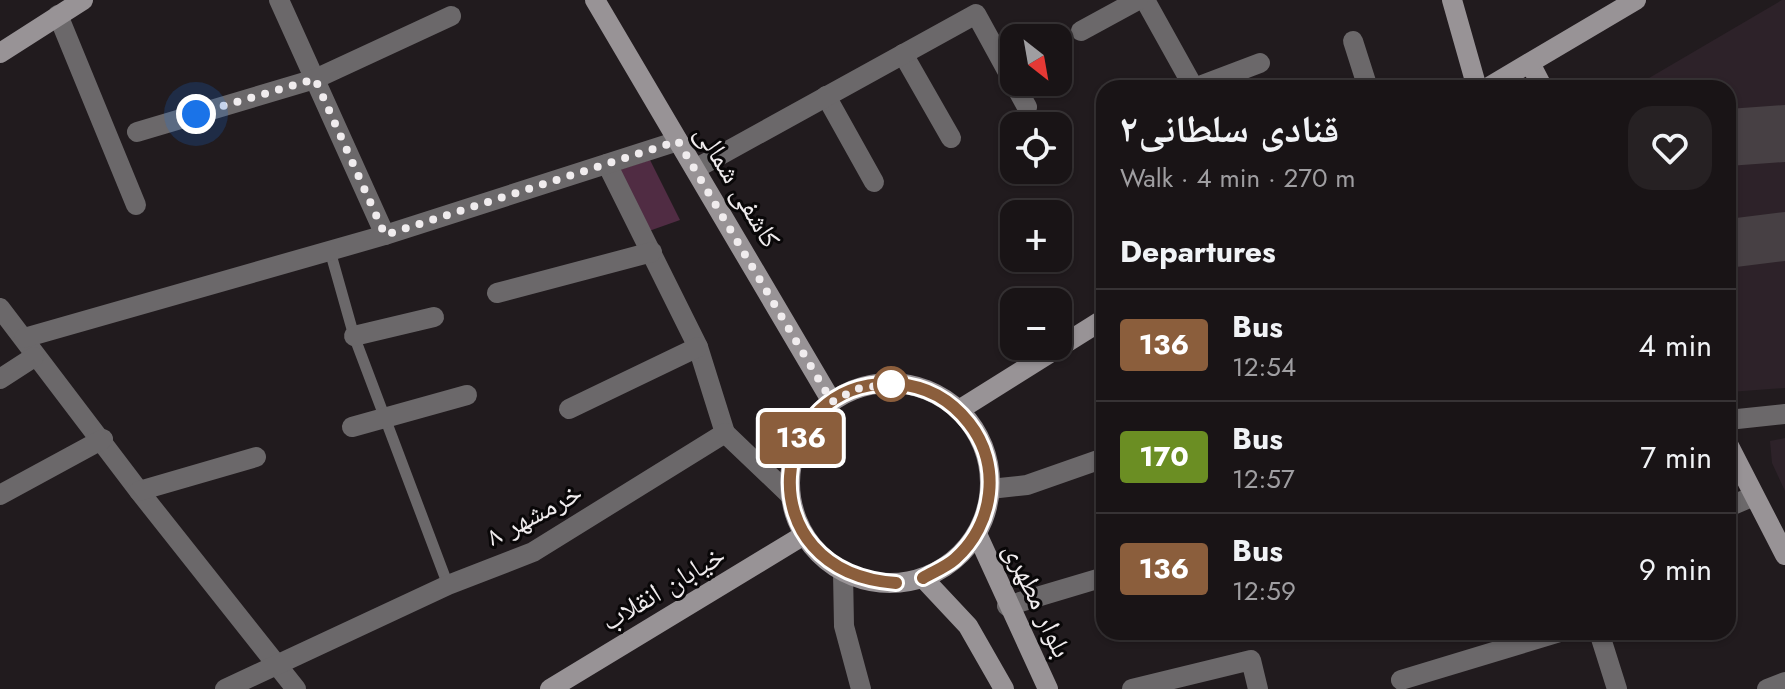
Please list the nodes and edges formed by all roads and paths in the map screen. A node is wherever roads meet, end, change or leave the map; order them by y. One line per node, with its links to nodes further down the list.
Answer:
1 (83, 0): 8 (main road)
2 (279, 0): 16 (street)
3 (595, 0): 27 (main road, کاشفی شمالی)
4 (1138, 0): 10 (street)
5 (1145, 0): 17 (street)
6 (1452, 0): 20 (main road)
7 (1636, 0): 15 (main road)
8 (58, 15): 12 (main road); 31 (street)
9 (451, 16): 16 (street)
10 (1081, 31)
11 (1353, 41): 19 (street)
12 (0, 53)
13 (903, 54): 23 (street); 24 (street); 26 (street)
14 (1260, 63): 18 (street)
15 (1530, 63): 21 (main road); 22 (main road)
16 (315, 79): 25 (street); 32 (street)
17 (1190, 80)
18 (1215, 80)
19 (1365, 80)
20 (1475, 80)
21 (1501, 80)
22 (1539, 80)
23 (826, 96): 29 (street); 30 (street)
24 (1027, 107)
25 (137, 132)
26 (951, 138)
27 (678, 141): 28 (street); 29 (main road, کاشفی شمالی)
28 (607, 164): 32 (street); 34 (street)
29 (695, 169): 45 (main road, کاشفی شمالی)
30 (874, 182)
31 (136, 205)
32 (385, 235): 33 (street)
33 (330, 251): 39 (lane); 40 (street)
34 (652, 252): 35 (street); 41 (street)
35 (497, 293)
36 (0, 308): 40 (street)
37 (434, 317): 39 (street)
38 (1096, 324): 47 (main road)
39 (354, 336): 49 (lane)
40 (24, 338): 42 (street)
41 (698, 347): 46 (street); 52 (street)
42 (34, 357): 43 (street); 53 (street)
43 (0, 379)
44 (467, 395): 49 (street)
45 (832, 402): 47 (main road); 60 (main road)
46 (569, 409)
47 (959, 410): 57 (main road)
48 (1785, 414): 50 (street)
49 (385, 419): 51 (street); 69 (lane)
50 (1736, 419)
51 (352, 427)
52 (725, 433): 60 (street); 69 (street, خرمشهر ۸)
53 (103, 439): 58 (street); 59 (street)
54 (256, 457): 58 (street)
55 (1736, 460): 61 (main road)
56 (1096, 461): 57 (street)
57 (990, 489): 63 (main road)
58 (139, 491): 73 (street)
59 (0, 495)
60 (790, 495): 64 (main road)
61 (1754, 496): 62 (street); 65 (main road)
62 (1736, 504)
63 (977, 534): 67 (main road); 70 (main road, بلوار مطهری)
64 (804, 535): 66 (main road); 78 (main road, خیابان انقلاب)
65 (1785, 555)
66 (843, 572): 67 (main road); 79 (street)
67 (923, 578): 80 (main road)
68 (1096, 579): 70 (street)
69 (448, 585): 73 (street, خرمشهر ۸)
70 (1007, 606): 81 (main road, بلوار مطهری)
71 (1534, 640): 74 (street)
72 (1602, 640): 84 (street)
73 (279, 666): 76 (street, خرمشهر ۸); 77 (street)
74 (1401, 680)
75 (1785, 682): 85 (street)
76 (225, 689)
77 (296, 689)
78 (550, 689)
79 (861, 689)
80 (1004, 689)
81 (1048, 689)
82 (1132, 689): 83 (street)
83 (1258, 689)
84 (1617, 689)
85 (1767, 689)

